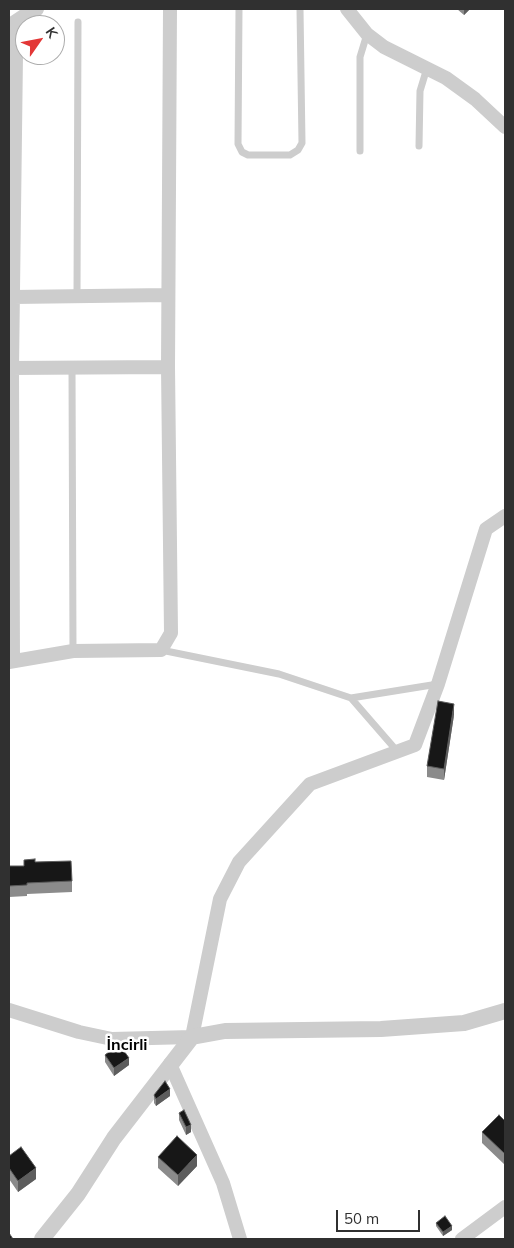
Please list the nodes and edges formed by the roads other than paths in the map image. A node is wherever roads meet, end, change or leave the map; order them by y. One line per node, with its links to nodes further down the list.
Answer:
1 (36, 9): 7 (street)
2 (170, 9): 13 (street)
3 (239, 9): 4 (lane)
4 (300, 9)
5 (347, 9): 8 (street)
6 (78, 22): 14 (lane)
7 (9, 28): 15 (street)
8 (367, 34): 9 (street); 12 (lane)
9 (427, 68): 10 (street); 11 (lane)
10 (505, 127)
11 (419, 146)
12 (360, 151)
13 (168, 295): 14 (street); 16 (street)
14 (77, 296): 15 (street)
15 (11, 297): 17 (street)
16 (168, 367): 18 (street); 20 (street)
17 (10, 368): 18 (street); 22 (street)
18 (72, 368): 21 (lane)
19 (505, 516): 23 (street)
20 (161, 650): 21 (street); 24 (lane)
21 (73, 651): 22 (street)
22 (11, 661)
23 (438, 684): 24 (lane); 25 (street)
24 (351, 698): 25 (lane)
25 (397, 751): 28 (street)
26 (9, 1010): 28 (street)
27 (505, 1011): 28 (street)
28 (192, 1037): 29 (street)
29 (170, 1064): 31 (street); 32 (street)
30 (505, 1206): 33 (street)
31 (42, 1239)
32 (240, 1239)
33 (462, 1239)

